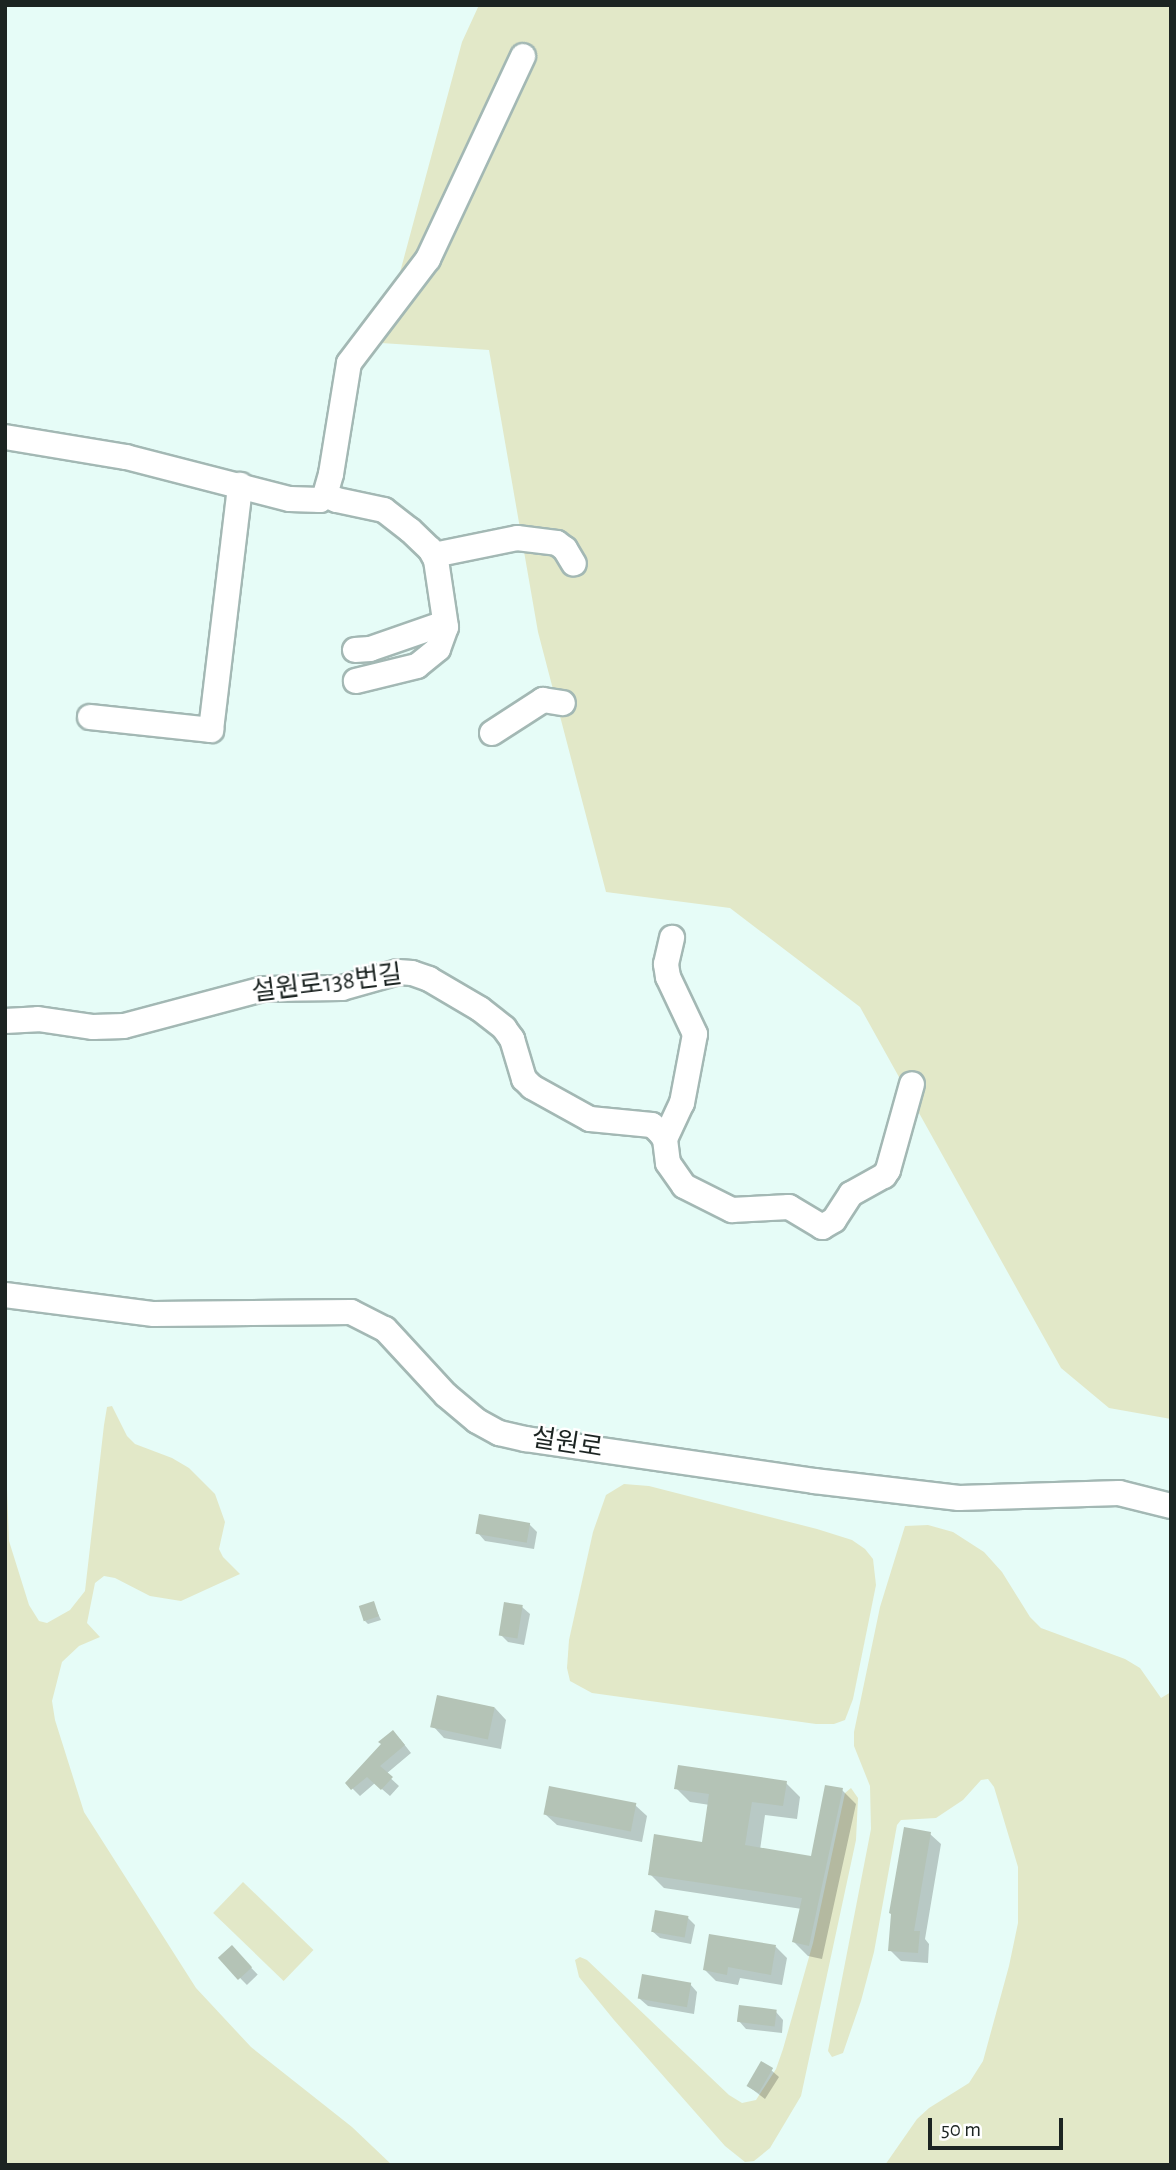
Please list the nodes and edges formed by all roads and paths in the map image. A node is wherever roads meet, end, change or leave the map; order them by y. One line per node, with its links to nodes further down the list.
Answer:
1 (523, 56): 4 (street)
2 (5, 437): 3 (street)
3 (240, 485): 4 (street); 11 (street)
4 (325, 495): 5 (street)
5 (434, 555): 6 (street); 7 (street)
6 (573, 564)
7 (445, 623): 8 (street); 9 (street)
8 (355, 650)
9 (356, 681)
10 (563, 703): 12 (street)
11 (90, 717)
12 (492, 733)
13 (672, 938): 16 (street)
14 (5, 1021): 16 (street, 설원로138번길)
15 (912, 1084): 16 (street)
16 (664, 1139)
17 (5, 1295): 18 (street, 설원로)
18 (1171, 1506)

